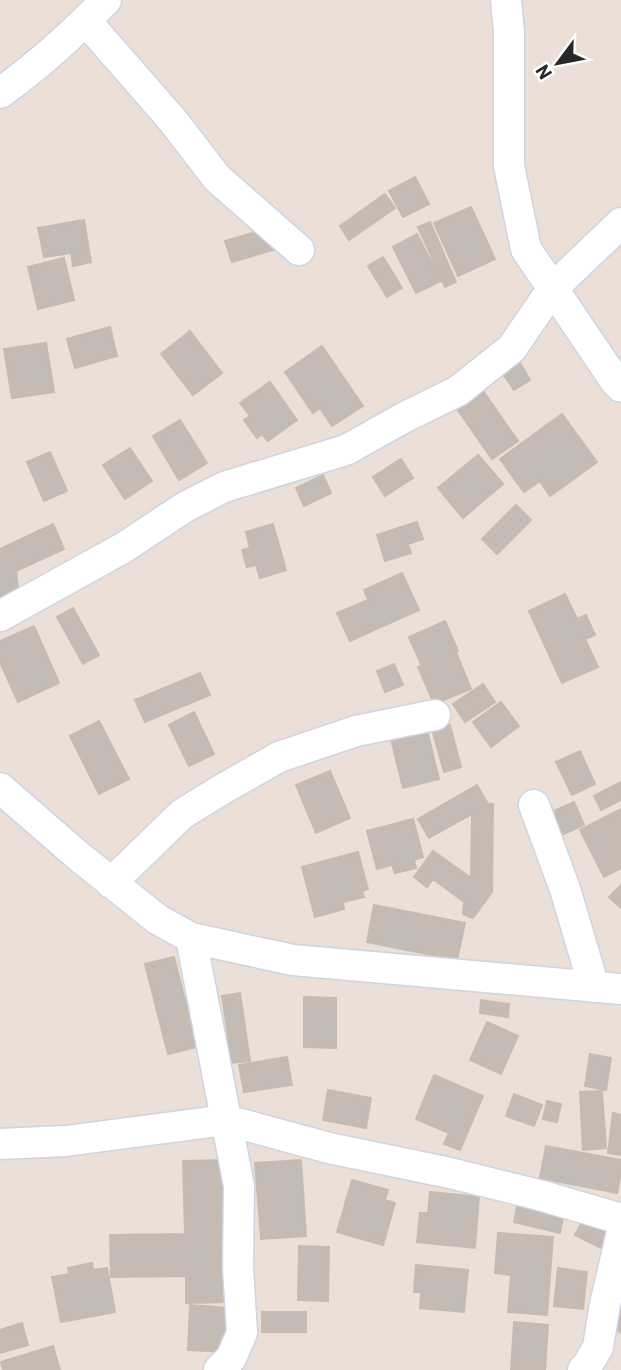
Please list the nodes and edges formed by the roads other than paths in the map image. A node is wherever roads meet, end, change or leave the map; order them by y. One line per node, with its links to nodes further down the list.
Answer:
1 (506, 0): 6 (street)
2 (96, 10): 3 (street); 5 (street)
3 (0, 93)
4 (621, 223): 6 (street)
5 (299, 250)
6 (553, 288): 7 (street); 8 (street)
7 (621, 387)
8 (0, 616)
9 (435, 715): 12 (street)
10 (0, 788): 12 (street)
11 (534, 805): 14 (street)
12 (111, 883): 13 (street)
13 (191, 938): 14 (street); 15 (street)
14 (607, 988)
15 (226, 1120): 16 (street); 17 (street); 19 (street)
16 (0, 1144)
17 (621, 1219)
18 (621, 1236): 20 (street)
19 (219, 1370)
20 (583, 1370)

